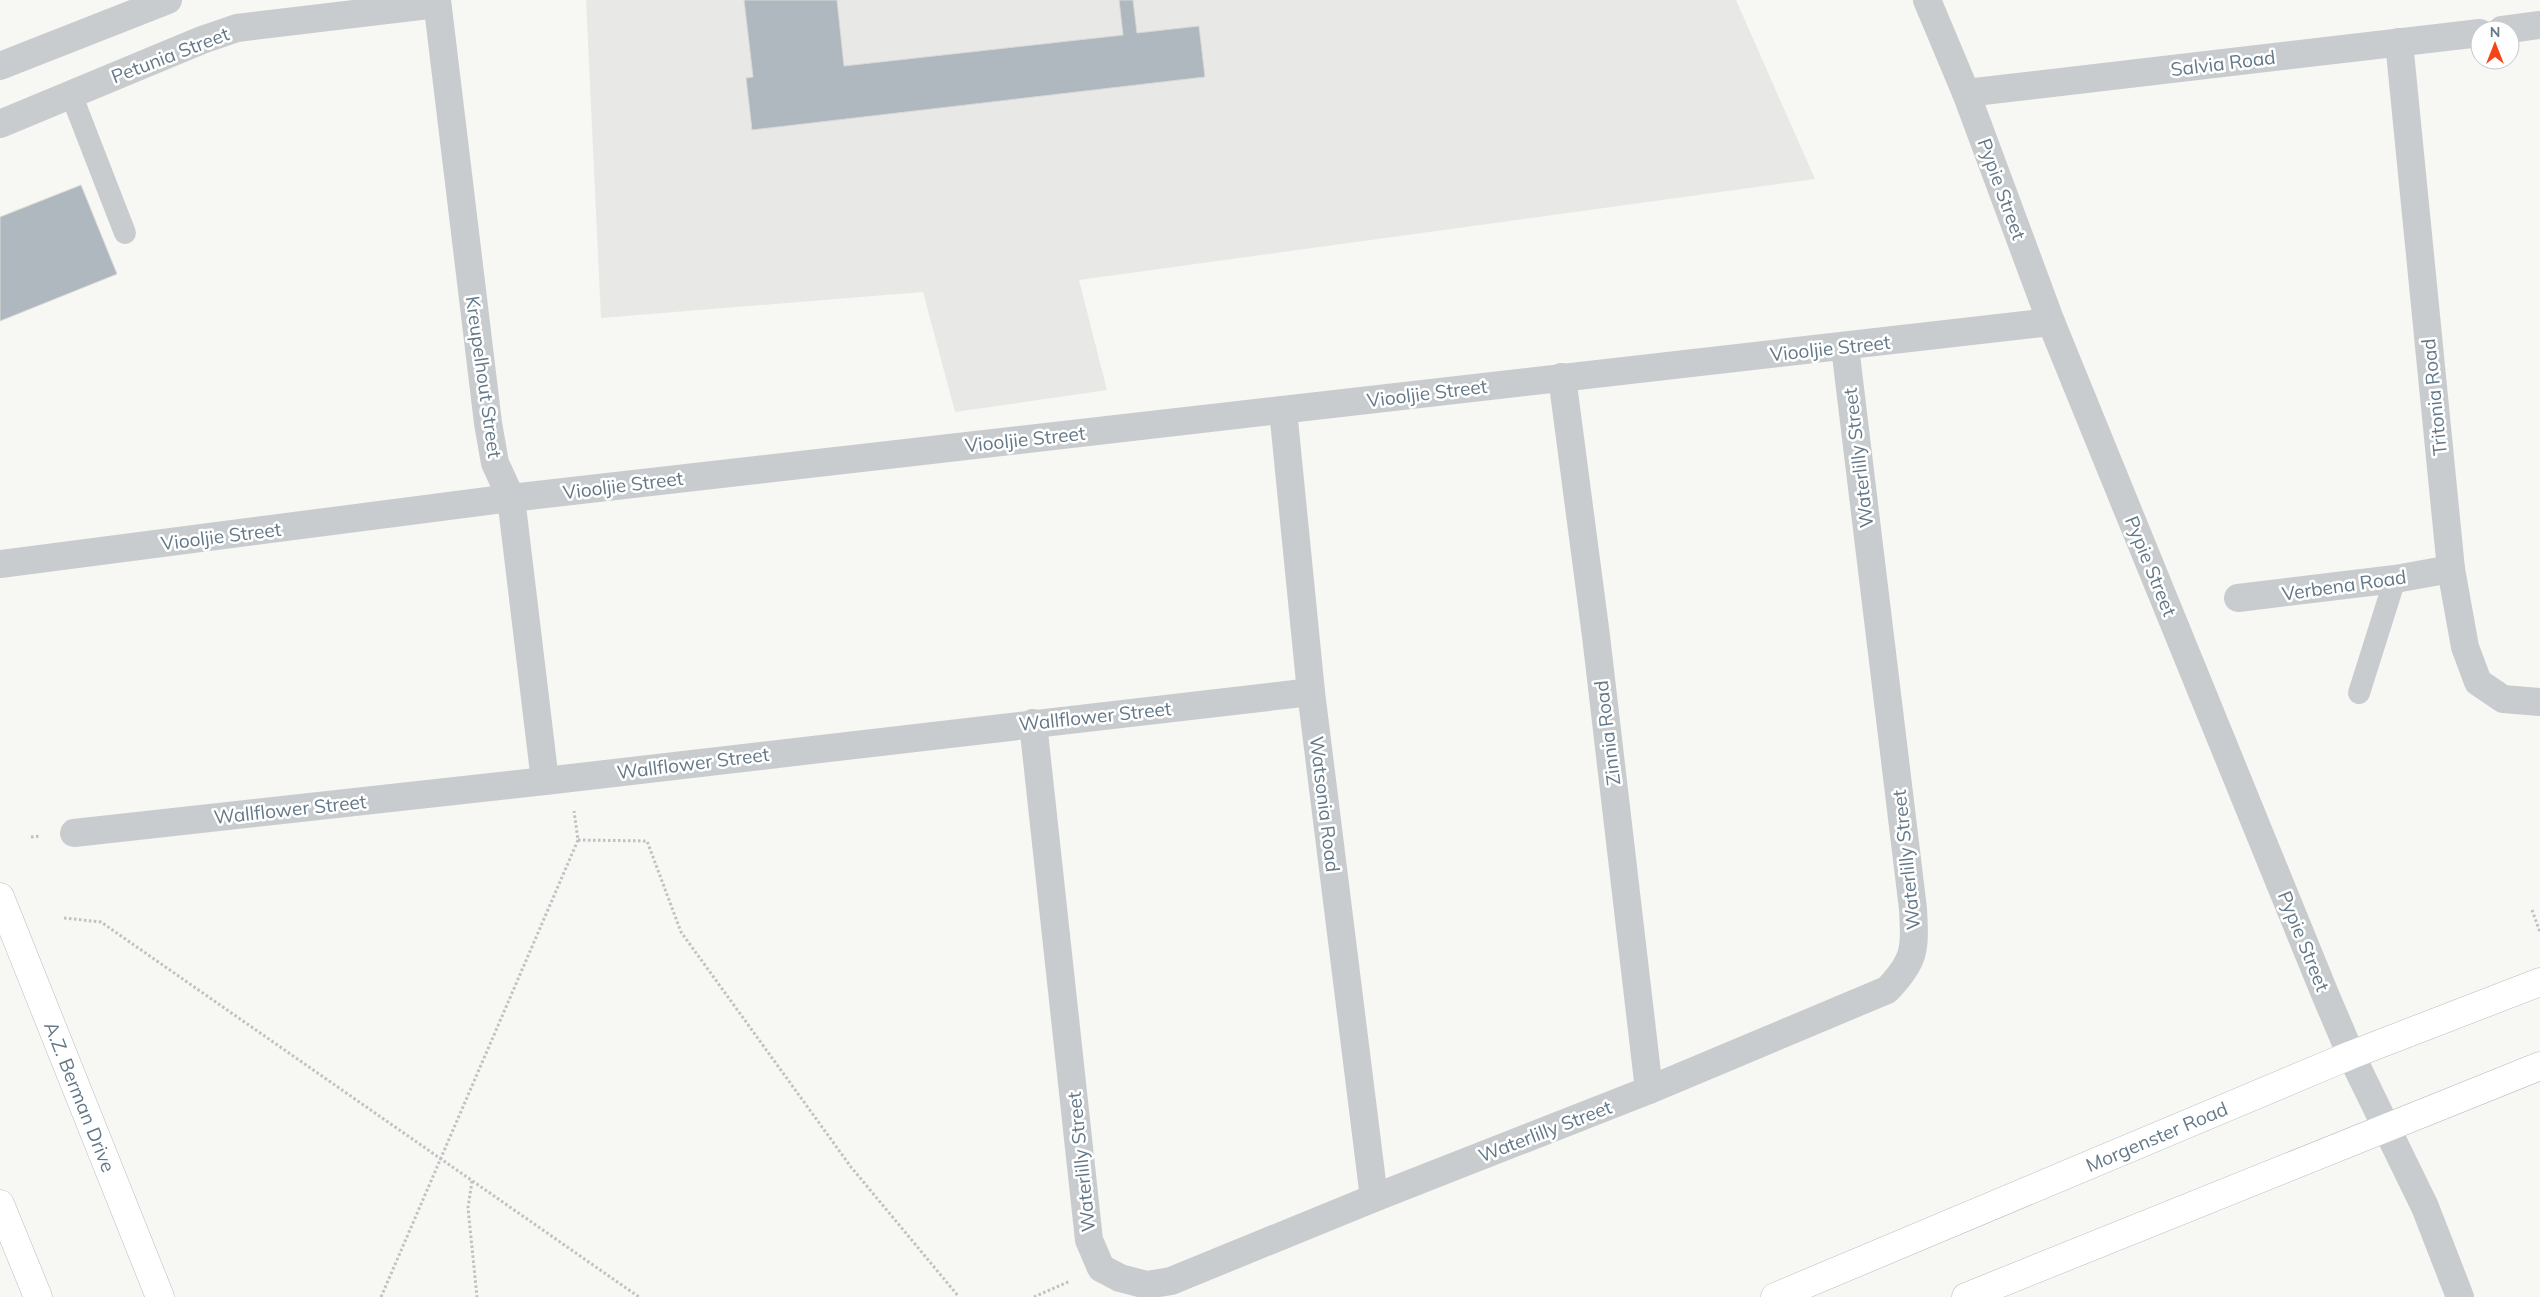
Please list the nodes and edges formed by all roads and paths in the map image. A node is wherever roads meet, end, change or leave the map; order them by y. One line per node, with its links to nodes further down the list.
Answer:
1 (168, 0): 8 (street)
2 (1927, 0): 9 (street, Pypie Street)
3 (437, 2): 10 (street, Petunia Street); 17 (street, Kreupelhout Street)
4 (2540, 25): 5 (street)
5 (2520, 28)
6 (2470, 34): 7 (street, Salvia Road)
7 (2399, 42): 9 (street, Salvia Road); 19 (street, Tritonia Road)
8 (0, 66)
9 (1966, 93): 13 (street, Pypie Street)
10 (71, 94): 11 (street, Petunia Street); 12 (lane)
11 (0, 124)
12 (125, 233)
13 (2051, 322): 14 (street, Viooljie Street); 33 (street, Pypie Street)
14 (1845, 347): 15 (street, Viooljie Street); 35 (street, Waterlilly Street)
15 (1562, 377): 16 (street, Viooljie Street); 35 (street, Zinnia Road)
16 (1283, 410): 17 (street, Viooljie Street); 22 (street, Watsonia Road)
17 (511, 498): 18 (street, Viooljie Street); 26 (street, Kreupelhout Street)
18 (0, 564)
19 (2451, 569): 20 (street, Verbena Road); 24 (street, Tritonia Road)
20 (2395, 579): 21 (street, Verbena Road); 23 (lane)
21 (2238, 598)
22 (1311, 692): 25 (street, Wallflower Street); 39 (street, Watsonia Road)
23 (2359, 693)
24 (2540, 702)
25 (1033, 723): 26 (street, Wallflower Street); 39 (street, Waterlilly Street)
26 (545, 781): 27 (street, Wallflower Street)
27 (74, 833)
28 (0, 897): 42 (main road, A.Z. Berman Drive)
29 (2532, 910): 31 (path)
30 (64, 918): 37 (path)
31 (2540, 932)
32 (2540, 982): 33 (main road, Morgenster Road)
33 (2351, 1056): 36 (street, Pypie Street); 47 (main road, Morgenster Road)
34 (2540, 1066): 36 (main road)
35 (1649, 1090): 39 (street, Waterlilly Street)
36 (2386, 1126): 48 (main road); 49 (street, Pypie Street)
37 (440, 1159): 38 (path); 43 (path); 46 (path)
38 (472, 1181): 44 (path); 45 (path)
39 (1374, 1198)
40 (0, 1204): 41 (main road)
41 (38, 1297)
42 (160, 1297)
43 (381, 1297)
44 (477, 1297)
45 (639, 1297)
46 (959, 1297)
47 (1775, 1297)
48 (1966, 1297)
49 (2460, 1297)

